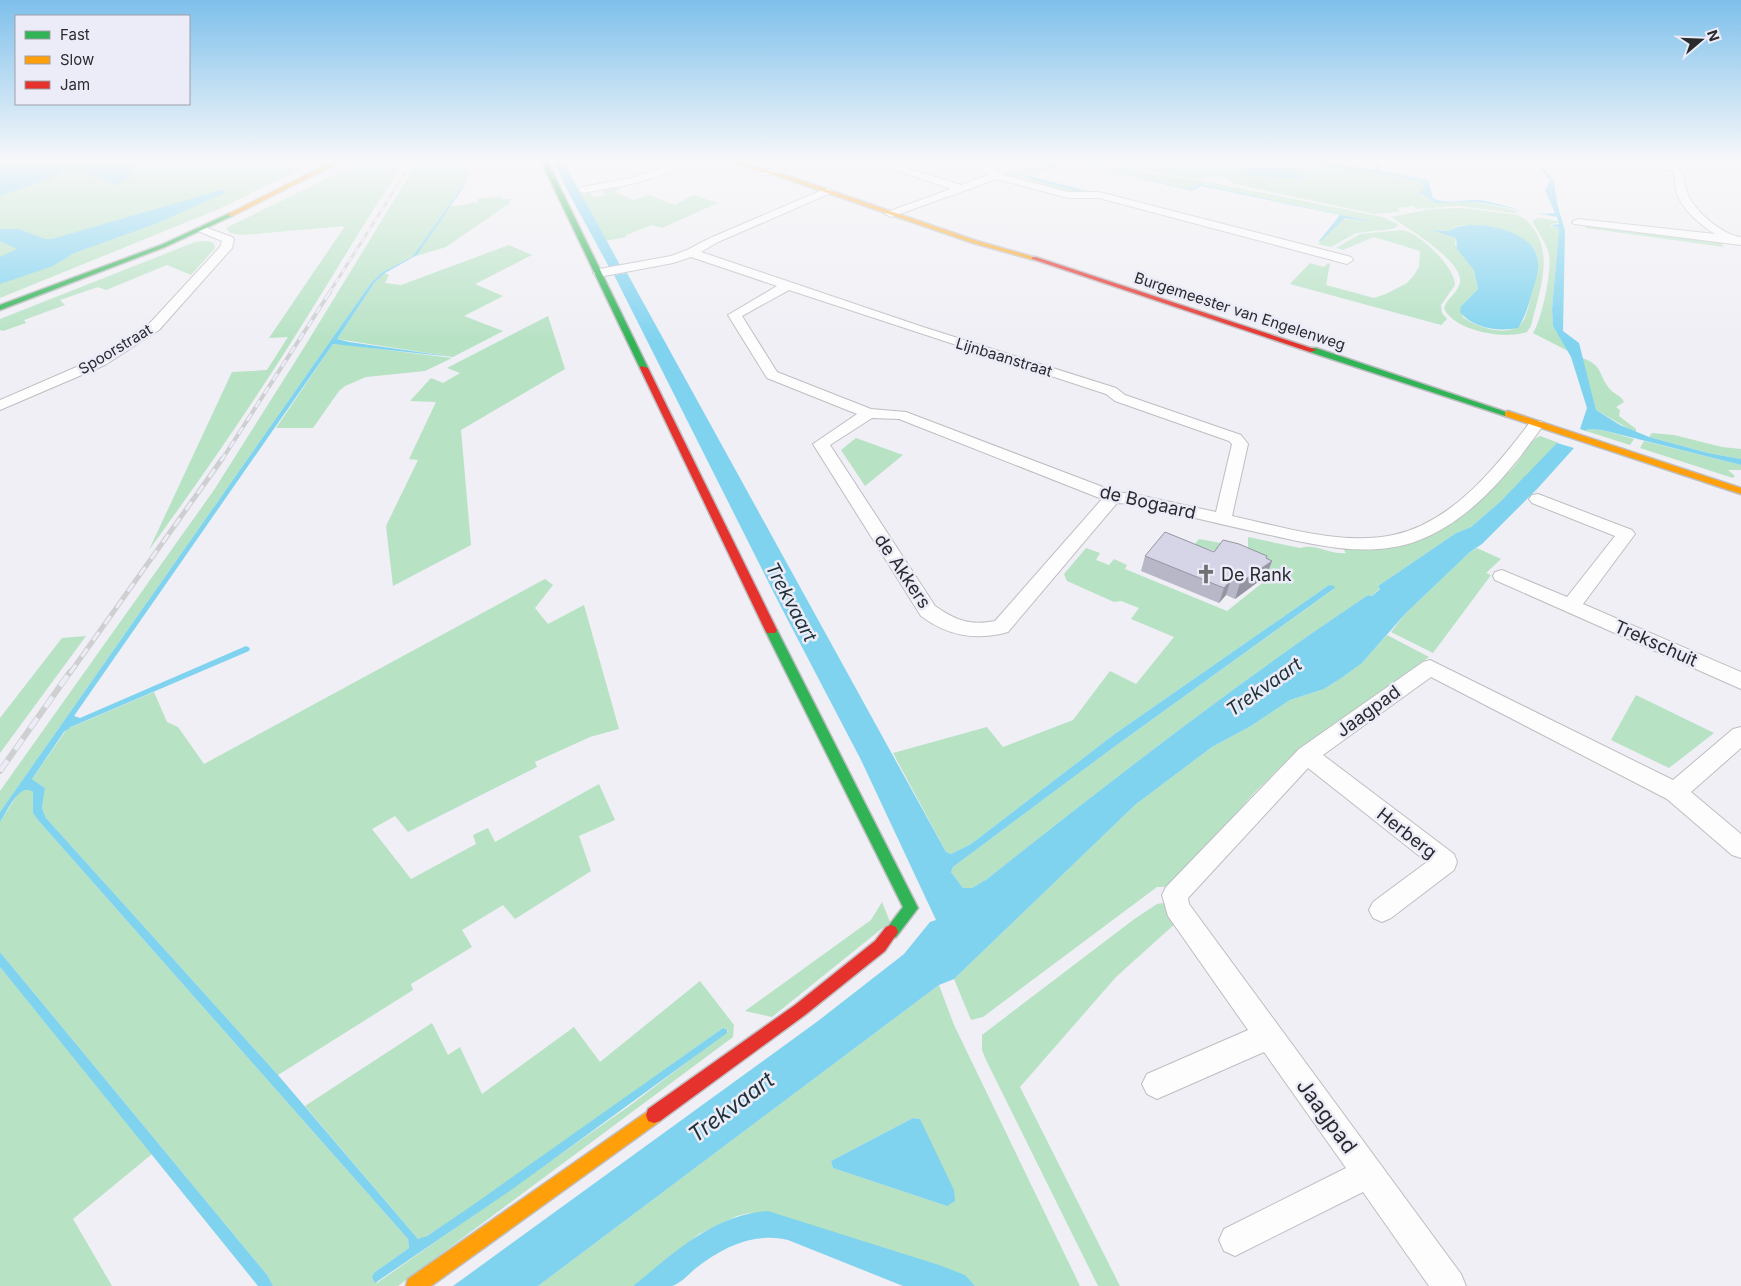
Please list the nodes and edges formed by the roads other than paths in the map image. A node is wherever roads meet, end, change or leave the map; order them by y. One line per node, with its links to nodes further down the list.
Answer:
1 (218, 221): 8 (street)
2 (573, 221): 13 (street)
3 (758, 221): 10 (street)
4 (912, 221): 18 (street, Burgemeester van Engelenweg)
5 (1199, 221): 12 (street)
6 (1705, 221): 9 (street)
7 (1578, 222): 9 (street)
8 (202, 229): 15 (street); 16 (street, Spoorstraat)
9 (1736, 241): 11 (street)
10 (691, 253): 13 (street); 14 (street, Lijnbaanstraat)
11 (1741, 254)
12 (1347, 260)
13 (599, 273): 35 (street)
14 (787, 286): 17 (street, de Bogaard); 22 (street, Lijnbaanstraat)
15 (0, 308)
16 (0, 405)
17 (869, 413): 20 (street, de Bogaard); 20 (street, de Akkers)
18 (1536, 424): 19 (street, Burgemeester van Engelenweg); 22 (street, de Bogaard)
19 (1741, 491)
20 (1113, 497): 22 (street, de Bogaard)
21 (1538, 499): 24 (street)
22 (1223, 519)
23 (1502, 576): 24 (street, Trekschuit)
24 (1571, 606): 25 (street, Trekschuit)
25 (1741, 681)
26 (1741, 735): 28 (street)
27 (1308, 755): 28 (street, Jaagpad); 30 (street, Herberg); 31 (street, Jaagpad)
28 (1675, 792): 29 (street)
29 (1741, 848)
30 (1382, 910)
31 (1269, 1035): 32 (street); 33 (street, Jaagpad)
32 (1157, 1084)
33 (1368, 1173): 34 (street, Jaagpad); 36 (street, Jaagpad)
34 (1236, 1240)
35 (415, 1286)
36 (1449, 1286)

